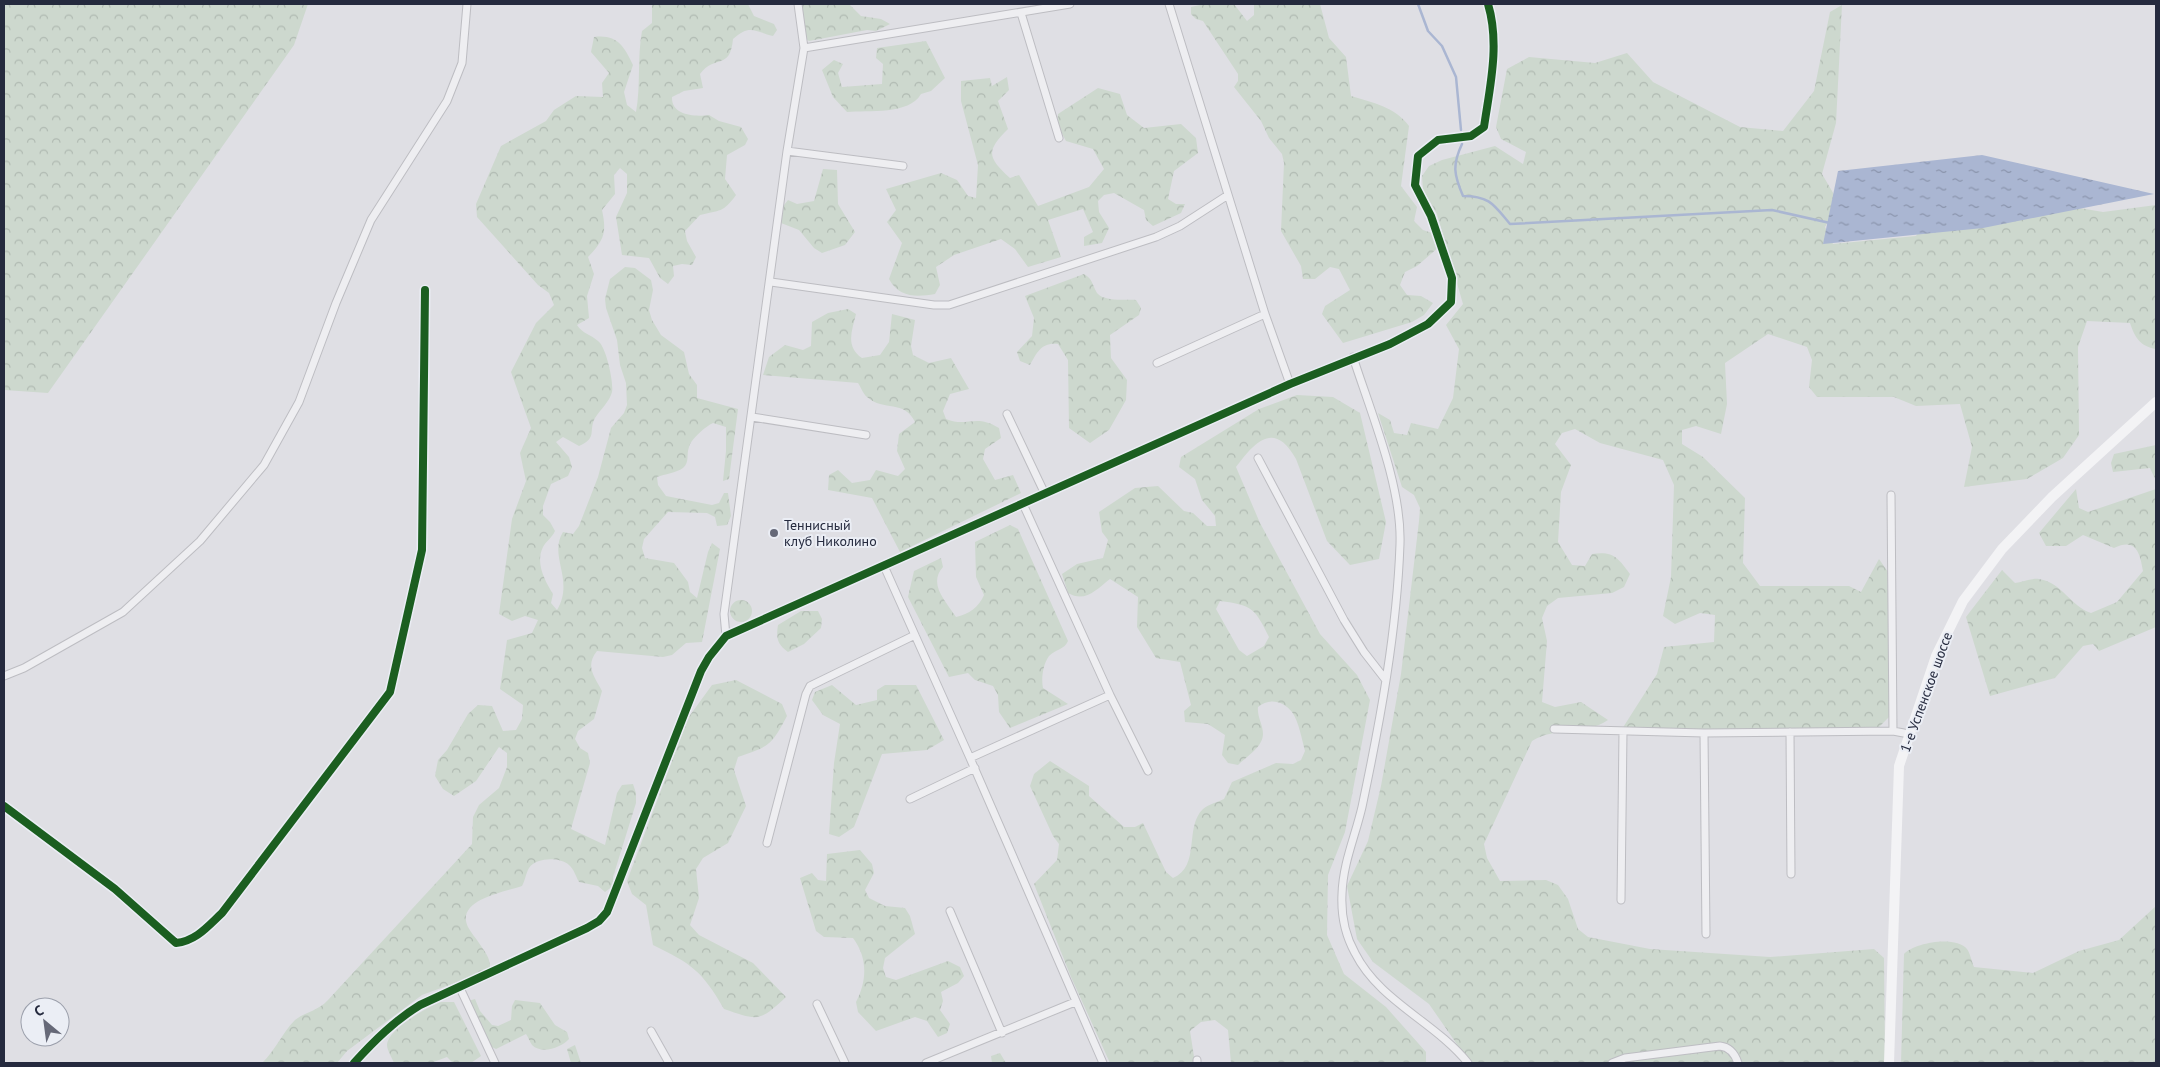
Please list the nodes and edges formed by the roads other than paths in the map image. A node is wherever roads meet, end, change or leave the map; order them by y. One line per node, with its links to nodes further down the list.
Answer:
1 (467, 4): 29 (street)
2 (798, 4): 7 (street)
3 (1070, 4): 6 (street)
4 (1169, 4): 11 (street)
5 (1488, 4): 15 (street)
6 (1021, 13): 7 (street); 8 (street)
7 (804, 48): 9 (street)
8 (1059, 138)
9 (787, 151): 10 (street); 12 (street)
10 (904, 166)
11 (1228, 195): 12 (street); 14 (street)
12 (771, 282): 20 (street)
13 (425, 290): 42 (street)
14 (1265, 314): 16 (street); 17 (street)
15 (1353, 357): 17 (street); 30 (street)
16 (1157, 363)
17 (1290, 384): 23 (street)
18 (2156, 402): 37 (main road, 1-е Успенское шоссе)
19 (1007, 414): 23 (street)
20 (752, 417): 21 (street); 28 (street)
21 (866, 435)
22 (1258, 458): 30 (street)
23 (1045, 494): 25 (street)
24 (1891, 495): 33 (street)
25 (1023, 504): 26 (street); 31 (street)
26 (884, 566): 27 (street); 28 (street)
27 (915, 635): 38 (street); 43 (street)
28 (726, 636): 48 (street)
29 (4, 676)
30 (1385, 679): 59 (street)
31 (1110, 695): 38 (street); 40 (street)
32 (1554, 729): 34 (street)
33 (1892, 731): 35 (street); 37 (street)
34 (1623, 732): 36 (street); 45 (street)
35 (1790, 732): 36 (street); 44 (street)
36 (1704, 733): 47 (street)
37 (1908, 734): 62 (main road, 1-е Успенское шоссе)
38 (970, 758): 39 (street)
39 (975, 768): 41 (street); 49 (street)
40 (1148, 771)
41 (910, 799)
42 (4, 806)
43 (767, 843)
44 (1791, 874)
45 (1621, 900)
46 (950, 911): 52 (street)
47 (1706, 934)
48 (459, 986): 53 (street); 54 (street)
49 (1075, 1002): 52 (street); 58 (street)
50 (817, 1004): 56 (street)
51 (651, 1031): 55 (street)
52 (1002, 1033): 57 (street)
53 (354, 1063)
54 (495, 1063)
55 (669, 1063)
56 (845, 1063)
57 (926, 1063)
58 (1103, 1063)
59 (1468, 1063)
60 (1612, 1063): 61 (street)
61 (1738, 1063)
62 (1889, 1063)

